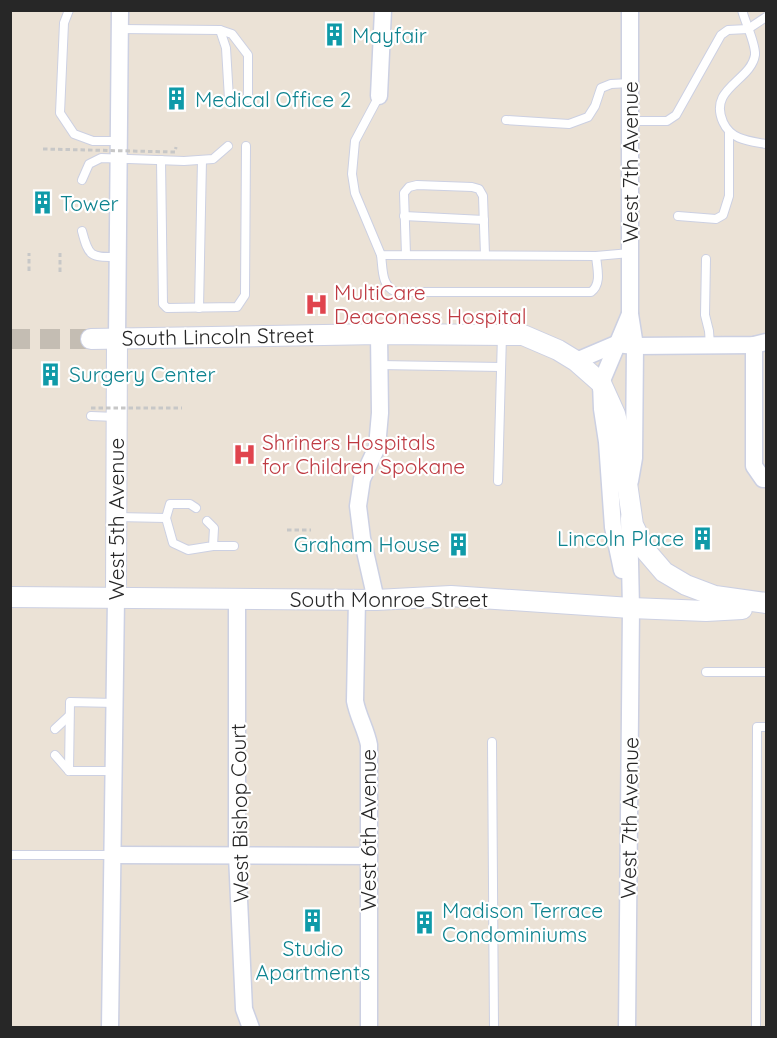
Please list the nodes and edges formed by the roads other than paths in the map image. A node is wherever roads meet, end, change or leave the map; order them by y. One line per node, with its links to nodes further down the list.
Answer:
1 (69, 10): 17 (lane)
2 (120, 10): 7 (street, West 5th Avenue)
3 (383, 10): 11 (street)
4 (630, 10): 10 (street, West 7th Avenue)
5 (742, 10): 8 (lane)
6 (766, 17): 8 (lane)
7 (120, 29): 9 (lane); 17 (street, West 5th Avenue)
8 (748, 29): 15 (lane); 16 (lane)
9 (220, 30): 12 (lane); 13 (lane)
10 (630, 83): 14 (lane); 15 (street, West 7th Avenue)
11 (379, 96): 30 (lane)
12 (229, 99)
13 (248, 99)
14 (506, 120)
15 (630, 121): 29 (street, West 7th Avenue)
16 (729, 133): 18 (lane); 26 (lane)
17 (119, 141): 21 (street, West 5th Avenue)
18 (766, 144)
19 (228, 146): 23 (lane)
20 (246, 147): 36 (lane)
21 (119, 159): 22 (lane); 24 (lane); 34 (street, West 5th Avenue)
22 (161, 160): 23 (lane); 36 (lane)
23 (202, 160): 36 (lane)
24 (82, 180)
25 (405, 216): 27 (lane); 27 (lane); 31 (lane)
26 (678, 216)
27 (484, 220): 32 (lane)
28 (82, 231): 34 (lane)
29 (630, 253): 33 (lane); 37 (street, West 7th Avenue)
30 (381, 255): 31 (lane); 33 (lane)
31 (406, 255): 32 (lane)
32 (485, 255): 33 (lane)
33 (596, 256)
34 (118, 257): 40 (street, West 5th Avenue)
35 (706, 259): 44 (lane)
36 (199, 308)
37 (630, 314): 42 (street, West 7th Avenue); 45 (street, West 7th Avenue)
38 (379, 334): 39 (street, South Lincoln Street); 40 (street, South Lincoln Street); 47 (street, West 6th Avenue)
39 (502, 335): 46 (street, South Lincoln Street); 48 (lane)
40 (117, 338): 41 (street, South Lincoln Street); 51 (street, West 5th Avenue)
41 (91, 339)
42 (616, 344): 45 (street); 46 (street); 49 (street, West 7th Avenue)
43 (760, 344): 44 (street); 52 (street)
44 (710, 345): 45 (street)
45 (635, 346): 54 (street, West 7th Avenue)
46 (576, 361): 49 (street, West 7th Avenue)
47 (379, 365): 48 (lane); 64 (street, West 6th Avenue)
48 (501, 367): 53 (lane)
49 (601, 383): 54 (street, West 7th Avenue); 66 (street, West 7th Avenue)
50 (91, 412): 51 (lane)
51 (117, 417): 56 (street, West 5th Avenue)
52 (765, 479)
53 (498, 481)
54 (628, 491): 65 (street, West 7th Avenue); 66 (street, West 7th Avenue)
55 (196, 508): 57 (lane)
56 (116, 517): 57 (lane); 62 (street, West 5th Avenue)
57 (166, 518): 59 (lane)
58 (207, 521): 59 (lane)
59 (213, 546): 60 (lane)
60 (234, 546)
61 (10, 597): 62 (street, South Monroe Street)
62 (116, 598): 63 (street, South Monroe Street); 69 (street, West 5th Avenue)
63 (237, 598): 64 (street, South Monroe Street); 79 (street, West Bishop Court)
64 (366, 599): 66 (street, South Monroe Street); 80 (street, West 6th Avenue)
65 (766, 605): 66 (street, South Monroe Street)
66 (631, 608): 85 (street, West 7th Avenue)
67 (706, 672): 68 (lane)
68 (766, 672)
69 (115, 703): 70 (lane); 76 (street, West 5th Avenue)
70 (69, 716): 72 (lane); 75 (lane)
71 (766, 727): 86 (lane)
72 (55, 729)
73 (492, 741): 84 (lane)
74 (55, 755): 75 (lane)
75 (69, 771): 76 (lane)
76 (114, 771): 78 (street, West 5th Avenue)
77 (10, 855): 78 (lane)
78 (113, 855): 79 (street); 81 (street, West 5th Avenue)
79 (237, 855): 80 (street); 82 (street, West Bishop Court)
80 (369, 856): 83 (street, West 6th Avenue)
81 (110, 1028)
82 (251, 1028)
83 (369, 1028)
84 (494, 1028)
85 (627, 1028)
86 (756, 1028)

